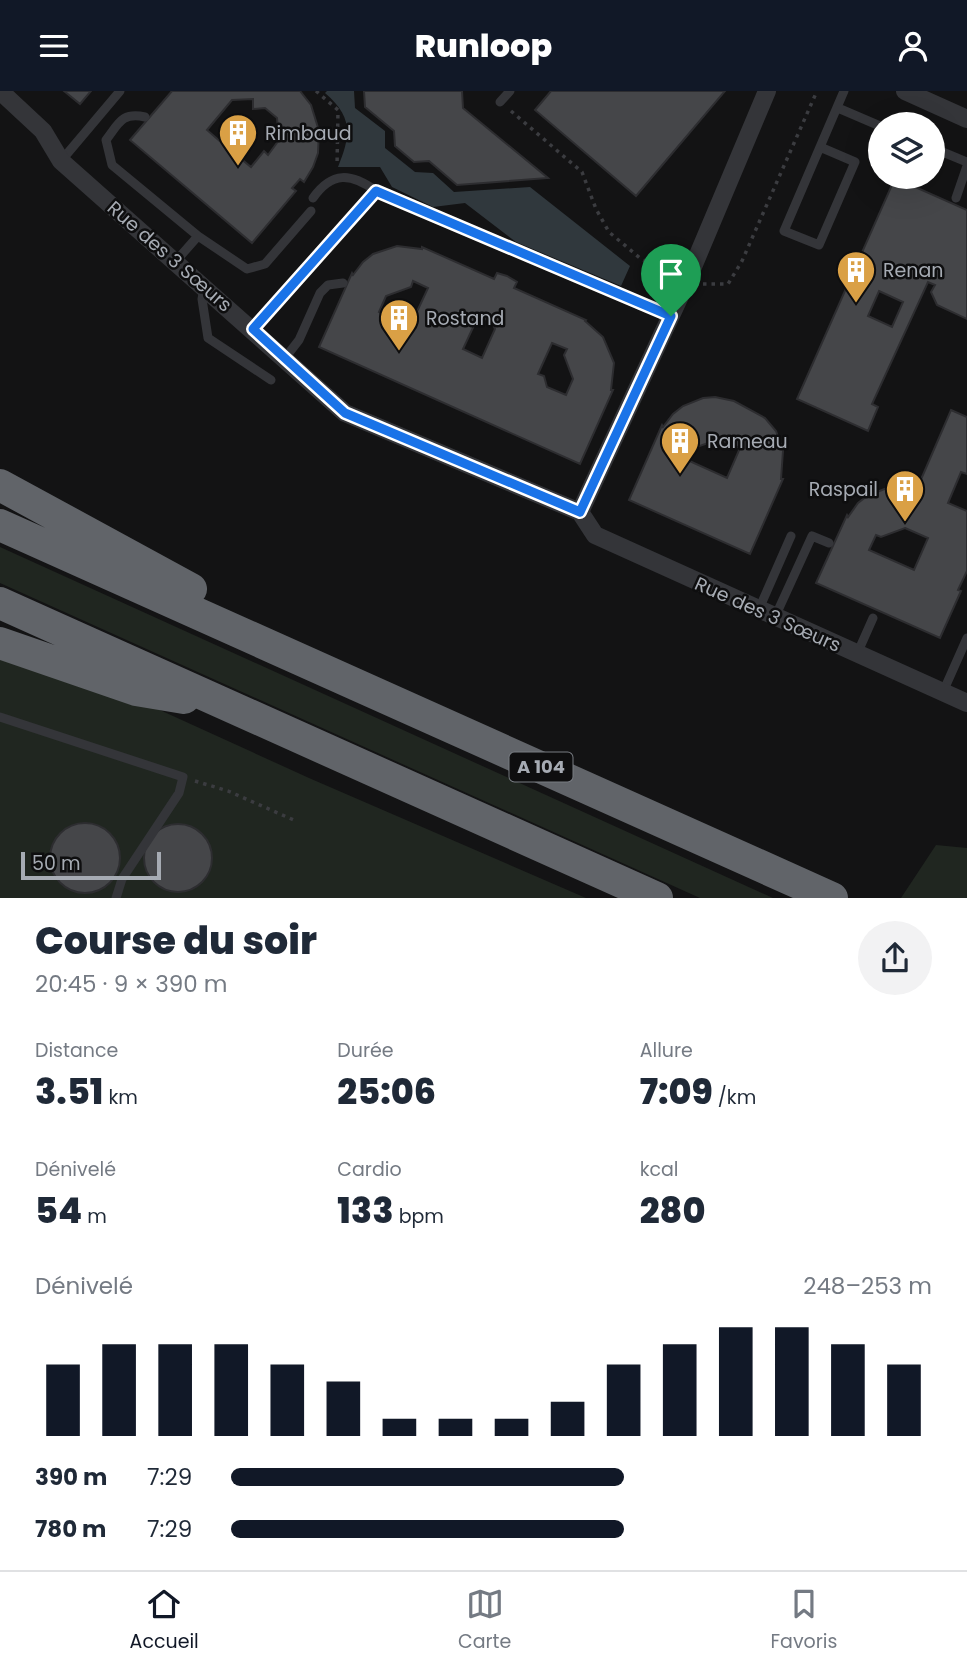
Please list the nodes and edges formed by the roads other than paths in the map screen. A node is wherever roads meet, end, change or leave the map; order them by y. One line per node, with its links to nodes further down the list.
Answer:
1 (0, 91): 14 (street, Rue des 3 Sœurs)
2 (120, 91): 14 (lane)
3 (510, 91): 7 (lane)
4 (767, 91): 24 (street)
5 (845, 91): 8 (lane)
6 (905, 91): 10 (street)
7 (500, 102)
8 (838, 108): 11 (lane); 12 (lane)
9 (145, 117): 20 (lane)
10 (967, 119)
11 (868, 121)
12 (820, 147): 12 (lane)
13 (945, 154): 15 (lane)
14 (61, 161): 21 (street, Rue des 3 Sœurs)
15 (967, 164): 18 (lane)
16 (376, 191): 17 (lane); 24 (lane); 25 (lane)
17 (313, 198)
18 (956, 198)
19 (311, 211): 20 (lane)
20 (198, 236): 21 (lane)
21 (176, 261): 23 (street, Rue des 3 Sœurs)
22 (344, 283): 26 (lane)
23 (205, 287): 25 (street, Rue des 3 Sœurs); 27 (lane)
24 (671, 316): 29 (street)
25 (253, 329): 26 (street, Rue des 3 Sœurs)
26 (285, 358): 29 (street, Rue des 3 Sœurs)
27 (271, 380)
28 (0, 485): 36 (highway)
29 (580, 512): 34 (street, Rue des 3 Sœurs)
30 (0, 525): 36 (highway, A 104)
31 (791, 536): 34 (lane)
32 (829, 543): 34 (lane)
33 (0, 603): 42 (highway)
34 (767, 613): 39 (street, Rue des 3 Sœurs)
35 (873, 618): 39 (lane)
36 (250, 637): 46 (highway, A 104)
37 (967, 638): 40 (lane)
38 (0, 643): 42 (highway)
39 (857, 654): 40 (street, Rue des 3 Sœurs)
40 (943, 692): 41 (street, Rue des 3 Sœurs)
41 (967, 703)
42 (227, 705): 45 (highway)
43 (0, 717): 44 (lane)
44 (116, 898)
45 (657, 898)
46 (832, 898)

